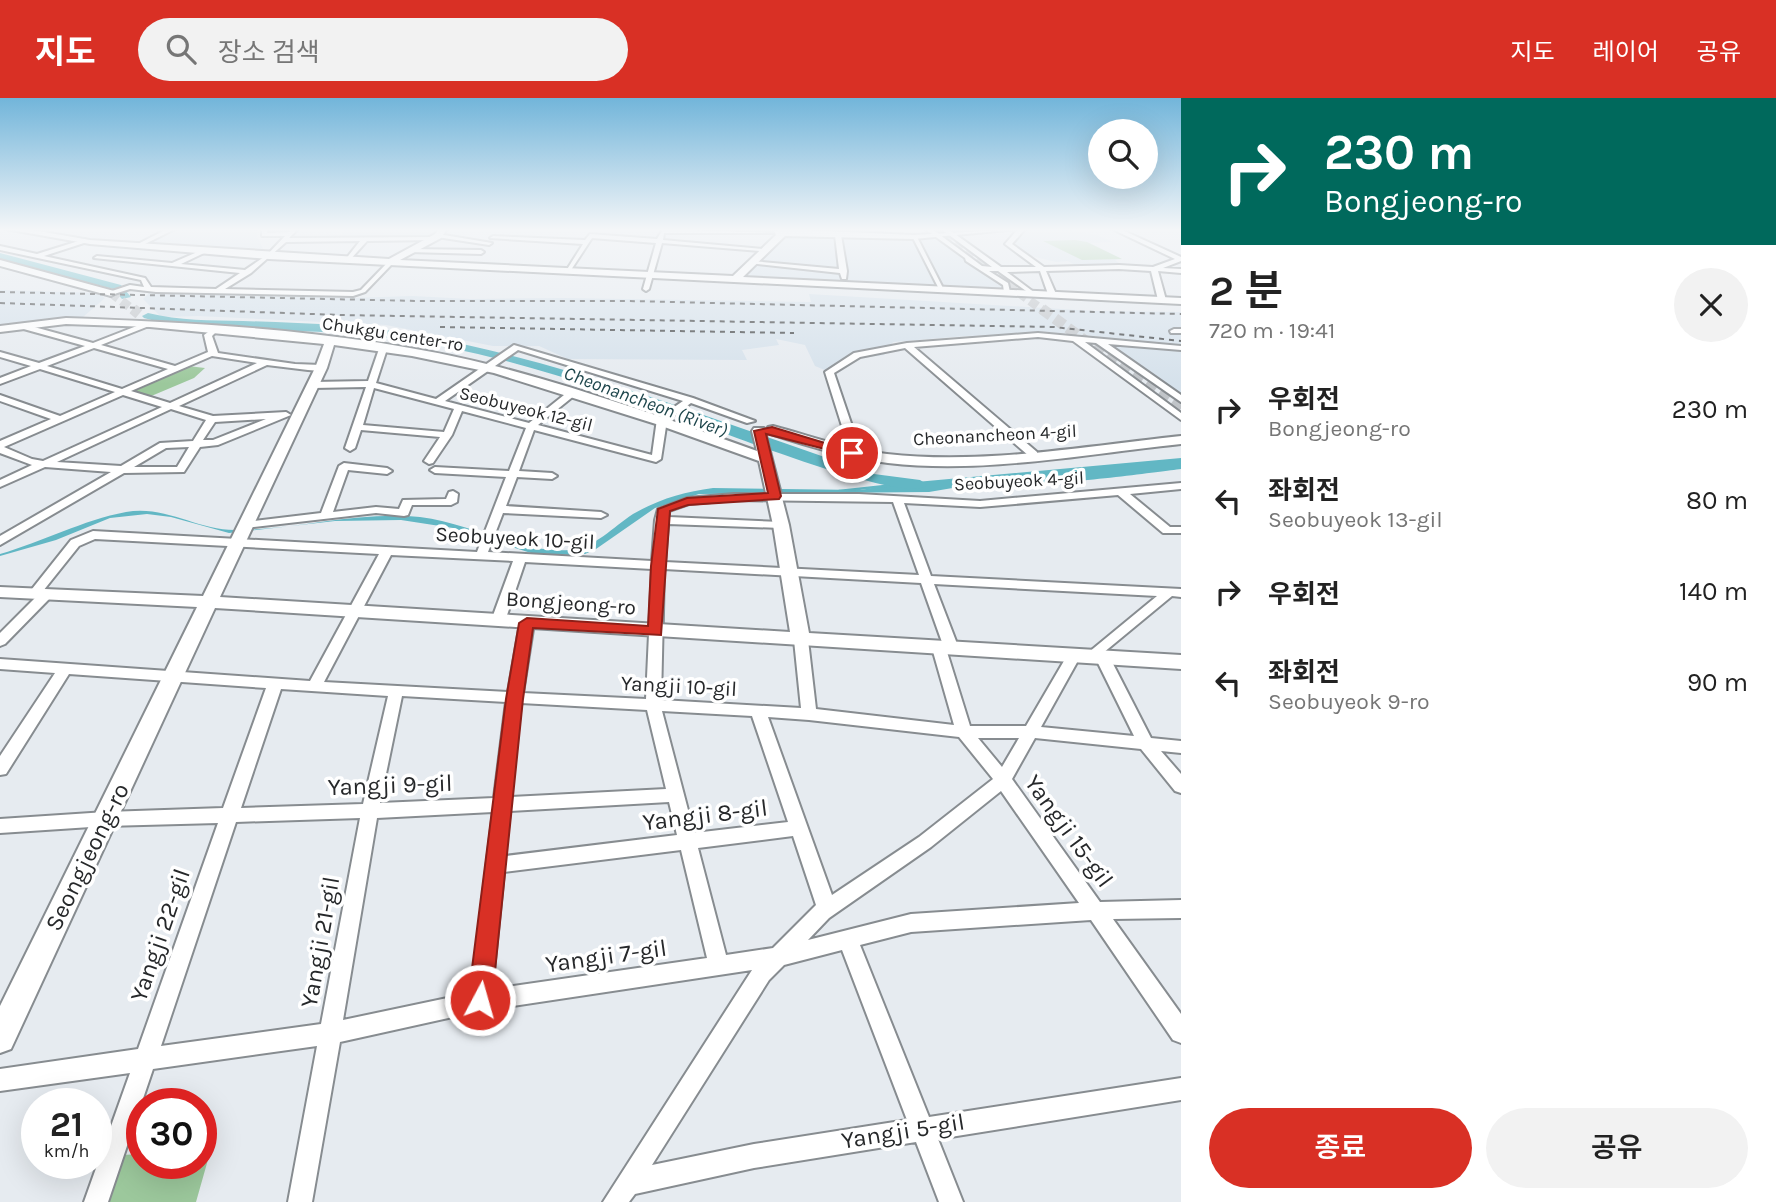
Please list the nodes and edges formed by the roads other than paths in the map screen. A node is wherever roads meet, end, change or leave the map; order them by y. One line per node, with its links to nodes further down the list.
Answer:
1 (65, 281): 22 (street)
2 (140, 281): 15 (street)
3 (143, 281): 18 (street)
4 (235, 281): 21 (street)
5 (372, 281): 21 (street)
6 (648, 281): 16 (street)
7 (767, 281): 14 (street)
8 (844, 281): 14 (street)
9 (937, 281): 17 (street)
10 (1000, 281): 19 (street)
11 (1016, 281): 20 (street)
12 (1046, 281): 23 (street)
13 (1157, 281): 24 (street)
14 (845, 285): 17 (street)
15 (129, 287): 18 (street); 22 (street)
16 (646, 289)
17 (942, 289): 19 (street)
18 (156, 290): 21 (street)
19 (1007, 290): 20 (street)
20 (1029, 290): 23 (street)
21 (218, 291)
22 (112, 293)
23 (1052, 295): 24 (street)
24 (1162, 300): 25 (street)
25 (1181, 301)
26 (139, 314): 27 (street)
27 (150, 324): 28 (street, Chukgu center-ro); 30 (street, Chukgu center-ro); 34 (street)
28 (23, 326): 29 (street, Chukgu center-ro); 34 (street)
29 (0, 329)
30 (215, 329): 33 (street, Chukgu center-ro); 40 (street)
31 (1073, 337): 32 (street); 35 (street); 37 (street)
32 (1096, 339): 36 (street); 38 (street)
33 (330, 341): 39 (street, Chukgu center-ro); 45 (street, Seongjeong-ro)
34 (96, 345): 44 (street); 46 (street)
35 (907, 345): 71 (street); 72 (street)
36 (1105, 345): 37 (street); 53 (street)
37 (1086, 346): 59 (street)
38 (1181, 348)
39 (383, 349): 43 (street, Chukgu center-ro); 48 (street)
40 (212, 353): 42 (street); 46 (street)
41 (0, 354): 44 (street)
42 (267, 362): 45 (street); 56 (street)
43 (490, 365): 51 (street, Chukgu center-ro); 54 (street, Cheonancheon 4-gil); 55 (street)
44 (40, 366): 47 (street); 50 (street)
45 (321, 368): 49 (street, Seongjeong-ro)
46 (177, 369): 50 (street)
47 (0, 381)
48 (372, 384): 49 (street, Seobuyeok 12-gil); 55 (street, Seobuyeok 12-gil); 64 (street)
49 (313, 385): 58 (street, Seongjeong-ro)
50 (124, 391): 56 (street); 61 (street)
51 (572, 393): 60 (street, Chukgu center-ro); 63 (street)
52 (0, 398): 61 (street)
53 (1181, 399)
54 (688, 401): 60 (street); 65 (street, Cheonancheon 4-gil)
55 (436, 403): 57 (street, Seobuyeok 12-gil)
56 (169, 405): 62 (street); 74 (street)
57 (459, 408): 63 (street, Seobuyeok 12-gil); 66 (street)
58 (292, 415): 62 (street); 68 (street); 93 (street, Seongjeong-ro)
59 (1181, 417)
60 (663, 418): 63 (street, Seobuyeok 12-gil); 73 (street, Chukgu center-ro)
61 (60, 419): 69 (street)
62 (212, 419): 68 (street)
63 (531, 426): 77 (street)
64 (358, 427): 66 (street); 70 (street)
65 (761, 428): 71 (street, Cheonancheon 4-gil); 73 (street)
66 (447, 435): 77 (street)
67 (1181, 440): 72 (street, Cheonancheon 4-gil)
68 (195, 444): 75 (street); 75 (street)
69 (0, 447): 74 (street)
70 (350, 448)
71 (862, 454): 72 (street, Cheonancheon 4-gil)
72 (1033, 454)
73 (765, 457): 81 (street)
74 (44, 464): 75 (street); 79 (street)
75 (123, 469): 92 (street)
76 (387, 471): 86 (street)
77 (512, 474): 78 (street); 85 (street)
78 (552, 476)
79 (0, 484)
80 (1181, 486): 82 (street, Seobuyeok 4-gil)
81 (774, 491): 84 (street, Seobuyeok 4-gil); 88 (street, Seobuyeok 4-gil); 89 (street)
82 (1121, 492): 84 (street, Seobuyeok 4-gil); 90 (street)
83 (453, 494): 86 (street)
84 (897, 499): 100 (street, Yangji 15-gil)
85 (499, 509): 87 (street); 96 (street)
86 (326, 514): 93 (street)
87 (601, 515)
88 (661, 520): 89 (street); 98 (street)
89 (781, 525): 99 (street)
90 (1181, 530)
91 (0, 532): 92 (street)
92 (13, 532): 94 (street)
93 (242, 533): 95 (street, Seobuyeok 10-gil); 103 (street); 104 (street, Seongjeong-ro)
94 (0, 541)
95 (387, 550): 96 (street, Seobuyeok 10-gil); 105 (street)
96 (481, 556): 97 (street, Seobuyeok 10-gil)
97 (520, 558): 98 (street, Seobuyeok 10-gil); 106 (street)
98 (658, 566): 99 (street, Seobuyeok 10-gil); 108 (street)
99 (790, 574): 100 (street, Seobuyeok 10-gil); 109 (street)
100 (926, 580): 102 (street, Seobuyeok 10-gil); 111 (street, Yangji 15-gil)
101 (0, 592): 103 (street, Bongjeong-ro)
102 (1175, 592): 112 (street)
103 (40, 594): 104 (street, Bongjeong-ro); 110 (street)
104 (209, 602): 105 (street, Bongjeong-ro); 116 (street, Seongjeong-ro)
105 (355, 611): 106 (street, Bongjeong-ro); 118 (street)
106 (498, 621): 107 (street, Bongjeong-ro)
107 (527, 623): 108 (street, Bongjeong-ro); 120 (street)
108 (656, 631): 109 (street, Bongjeong-ro); 121 (street)
109 (800, 640): 111 (street, Bongjeong-ro); 123 (street)
110 (0, 641)
111 (946, 649): 112 (street, Bongjeong-ro); 124 (street, Yangji 15-gil)
112 (1089, 657): 113 (street, Bongjeong-ro); 125 (street); 126 (street)
113 (1181, 662)
114 (0, 664): 115 (street)
115 (65, 669): 116 (street); 128 (street)
116 (173, 675): 117 (street, Yangji 10-gil); 135 (street, Seongjeong-ro)
117 (275, 684): 118 (street, Yangji 10-gil); 134 (street, Yangji 22-gil)
118 (314, 687): 119 (street, Yangji 10-gil)
119 (396, 691): 120 (street, Yangji 10-gil); 133 (street, Yangji 21-gil)
120 (514, 699): 121 (street, Yangji 10-gil); 132 (street)
121 (653, 706): 122 (street, Yangji 10-gil); 131 (street)
122 (758, 711): 123 (street, Yangji 10-gil); 137 (street, Yangji 8-gil)
123 (809, 714): 124 (street, Yangji 10-gil)
124 (964, 732): 125 (street, Yangji 10-gil); 129 (street, Yangji 15-gil)
125 (1030, 732): 126 (street, Yangji 10-gil); 129 (street)
126 (1147, 746): 127 (street, Yangji 10-gil); 130 (street)
127 (1181, 747)
128 (0, 769)
129 (1003, 780): 140 (street); 142 (street, Yangji 15-gil)
130 (1181, 786)
131 (676, 795): 132 (street, Yangji 9-gil); 138 (street)
132 (502, 805): 133 (street, Yangji 9-gil); 139 (street)
133 (370, 811): 134 (street, Yangji 9-gil); 148 (street, Yangji 21-gil)
134 (229, 815): 135 (street, Yangji 9-gil); 150 (street, Yangji 22-gil)
135 (106, 819): 136 (street, Yangji 9-gil); 149 (street, Seongjeong-ro)
136 (0, 826)
137 (798, 828): 138 (street, Yangji 8-gil); 140 (street)
138 (688, 843): 139 (street, Yangji 8-gil); 145 (street)
139 (495, 865): 146 (street)
140 (827, 908): 144 (street)
141 (1181, 909): 142 (street, Yangji 7-gil)
142 (1096, 911): 143 (street, Yangji 7-gil); 147 (street, Yangji 15-gil)
143 (847, 938): 144 (street, Yangji 7-gil); 153 (street)
144 (777, 957): 145 (street, Yangji 7-gil); 154 (street)
145 (719, 966): 146 (street, Yangji 7-gil)
146 (480, 1000): 148 (street, Yangji 7-gil)
147 (1181, 1032)
148 (331, 1033): 150 (street, Yangji 7-gil); 156 (street, Yangji 21-gil)
149 (0, 1038)
150 (145, 1061): 151 (street, Yangji 7-gil); 155 (street, Yangji 22-gil)
151 (0, 1080)
152 (1181, 1089): 153 (street, Yangji 5-gil)
153 (920, 1128): 154 (street, Yangji 5-gil); 157 (street)
154 (621, 1193)
155 (96, 1202)
156 (300, 1202)
157 (951, 1202)

